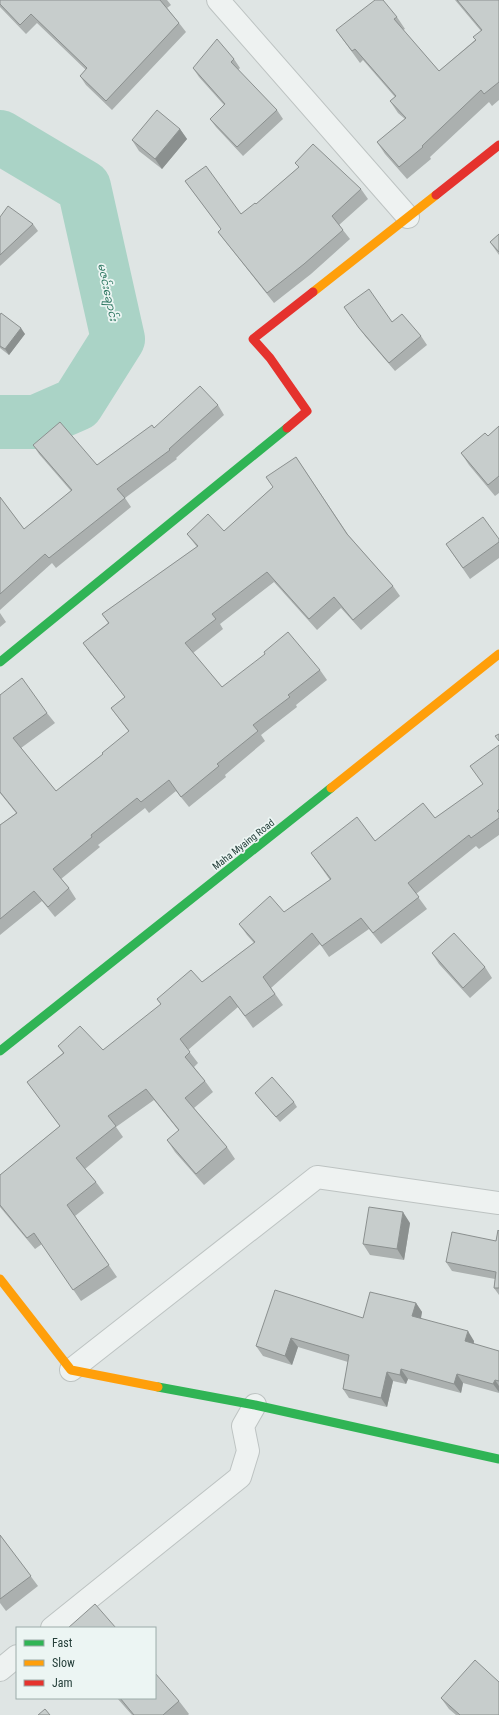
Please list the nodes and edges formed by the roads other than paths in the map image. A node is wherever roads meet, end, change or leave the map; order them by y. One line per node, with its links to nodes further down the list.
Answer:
1 (222, 1): 3 (street)
2 (499, 145): 3 (street)
3 (408, 217): 5 (street)
4 (499, 654): 6 (street, Maha Myaing Road)
5 (0, 662)
6 (0, 1051)
7 (499, 1203): 9 (street)
8 (0, 1279): 9 (street)
9 (71, 1370): 10 (street)
10 (256, 1405): 11 (street); 12 (street)
11 (499, 1459)
12 (53, 1627)
13 (16, 1657): 14 (street)
14 (0, 1670)

